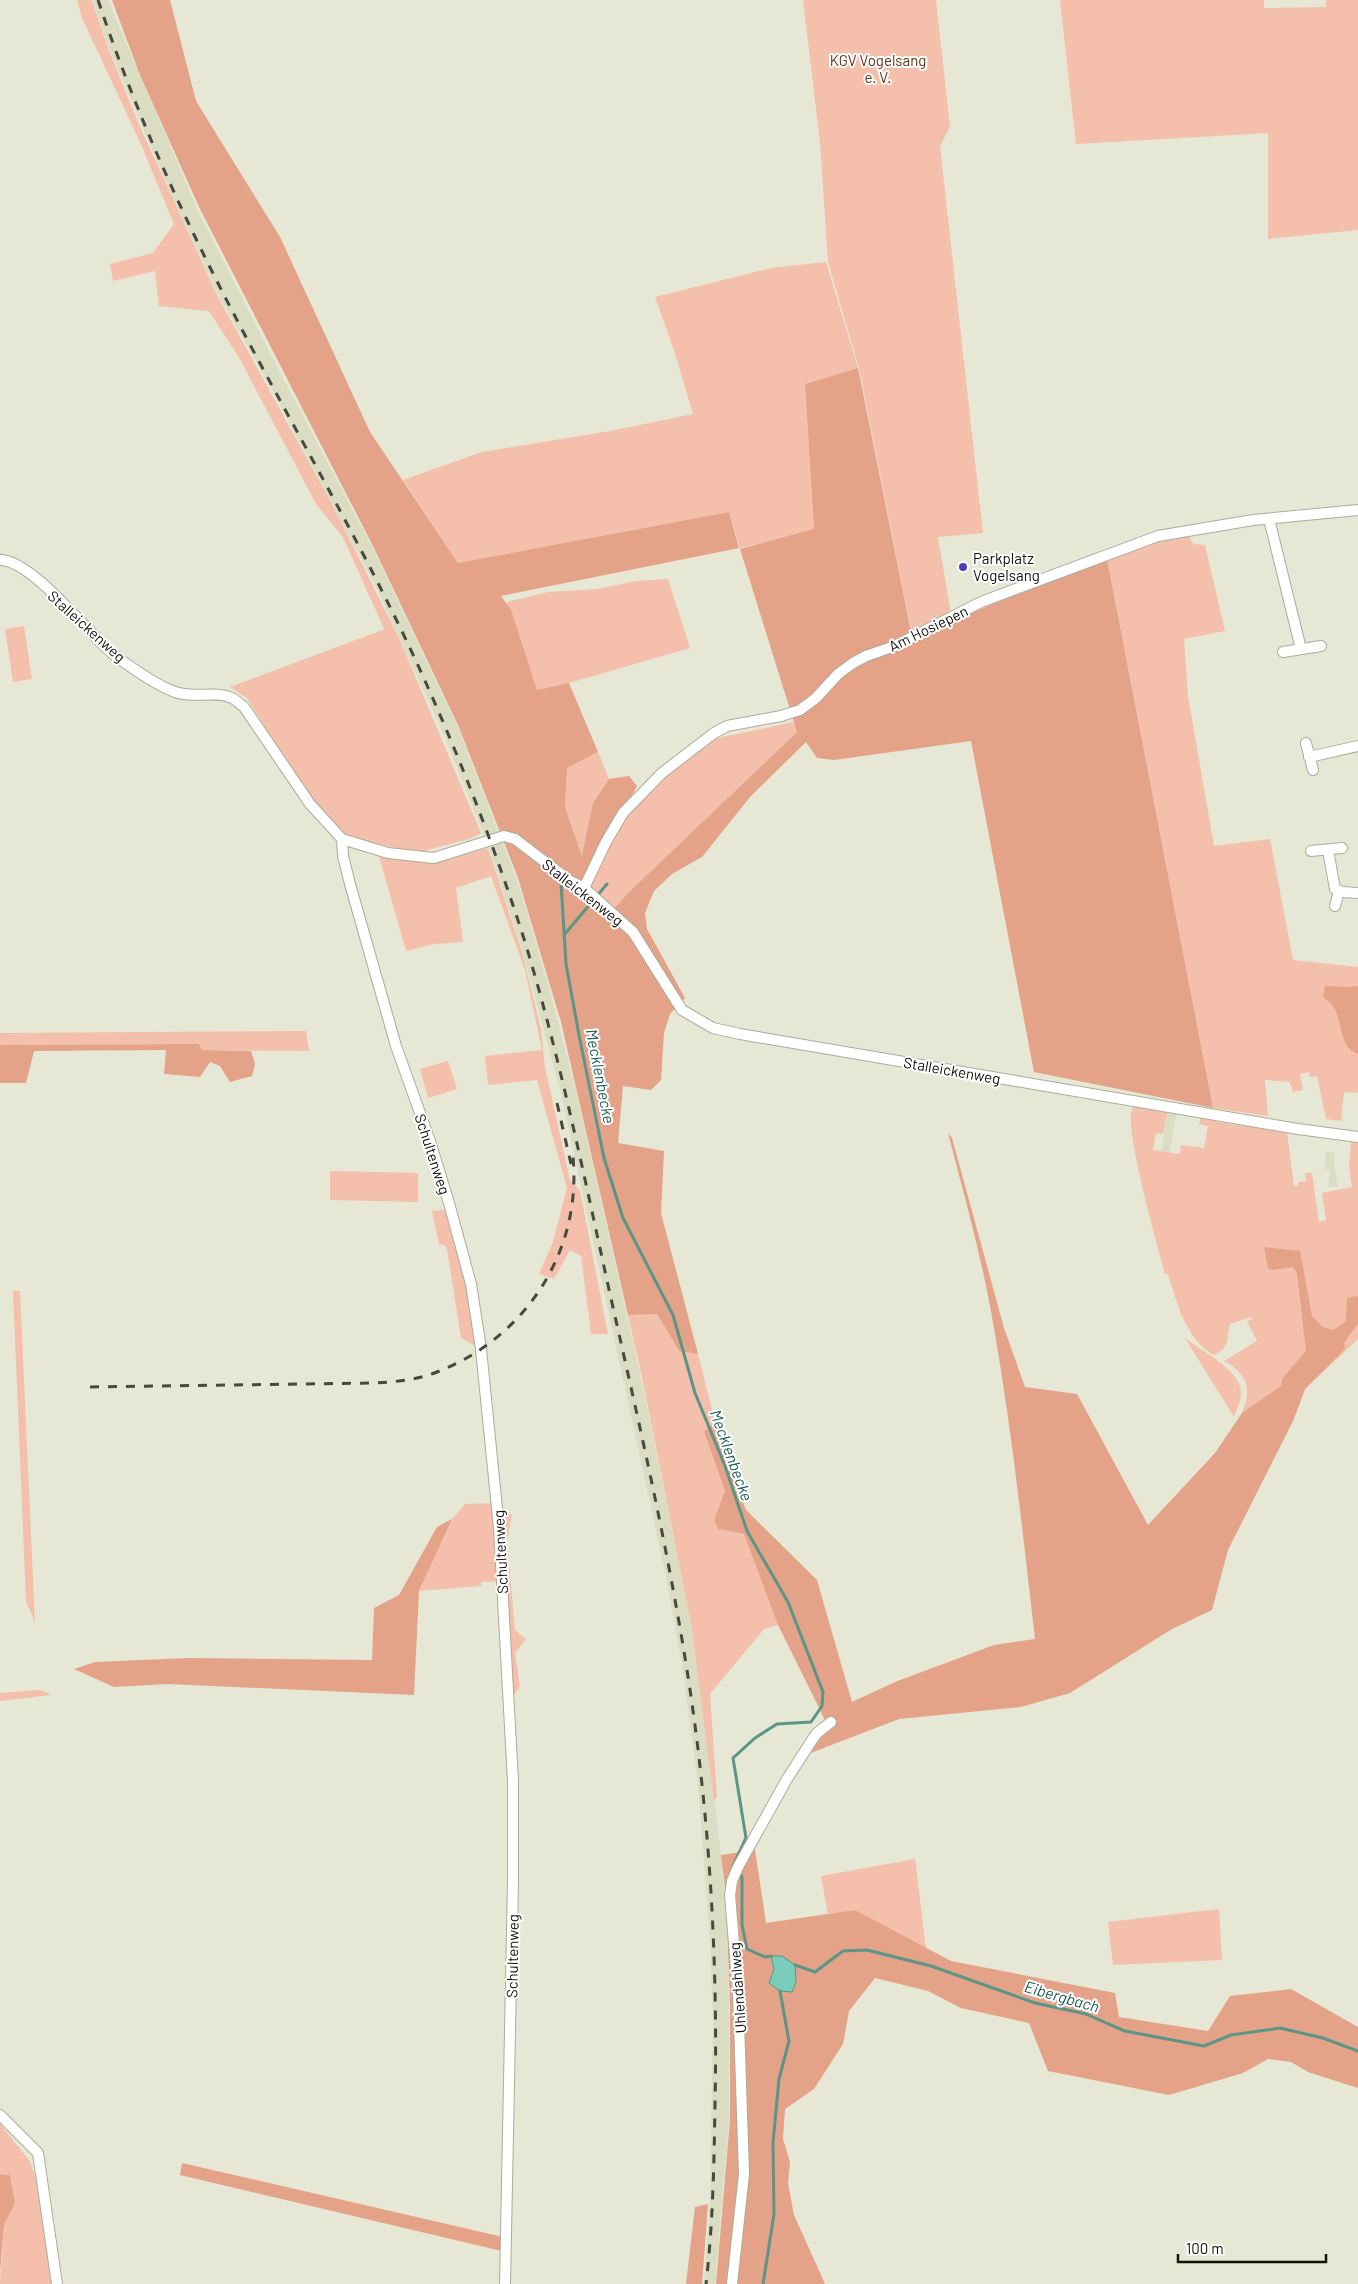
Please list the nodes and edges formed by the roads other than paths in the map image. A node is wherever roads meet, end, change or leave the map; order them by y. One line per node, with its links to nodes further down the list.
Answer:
1 (1358, 510): 2 (street, Am Hosiepen)
2 (1269, 519): 5 (street); 16 (street, Am Hosiepen)
3 (0, 560): 11 (street, Stalleickenweg)
4 (1321, 646): 5 (street)
5 (1301, 649): 6 (street)
6 (1283, 652)
7 (1306, 743): 9 (street)
8 (1358, 746): 9 (street)
9 (1309, 757): 10 (street)
10 (1313, 770)
11 (342, 840): 16 (street, Stalleickenweg); 23 (street, Schultenweg)
12 (1342, 848): 13 (street)
13 (1328, 850): 14 (street); 15 (street)
14 (1311, 851)
15 (1339, 891): 17 (street); 18 (street)
16 (588, 892): 19 (street, Stalleickenweg)
17 (1358, 894)
18 (1335, 906)
19 (1358, 1137)
20 (831, 1722): 24 (street, Uhlendahlweg)
21 (0, 2115): 22 (street)
22 (57, 2284)
23 (505, 2284)
24 (732, 2284)

